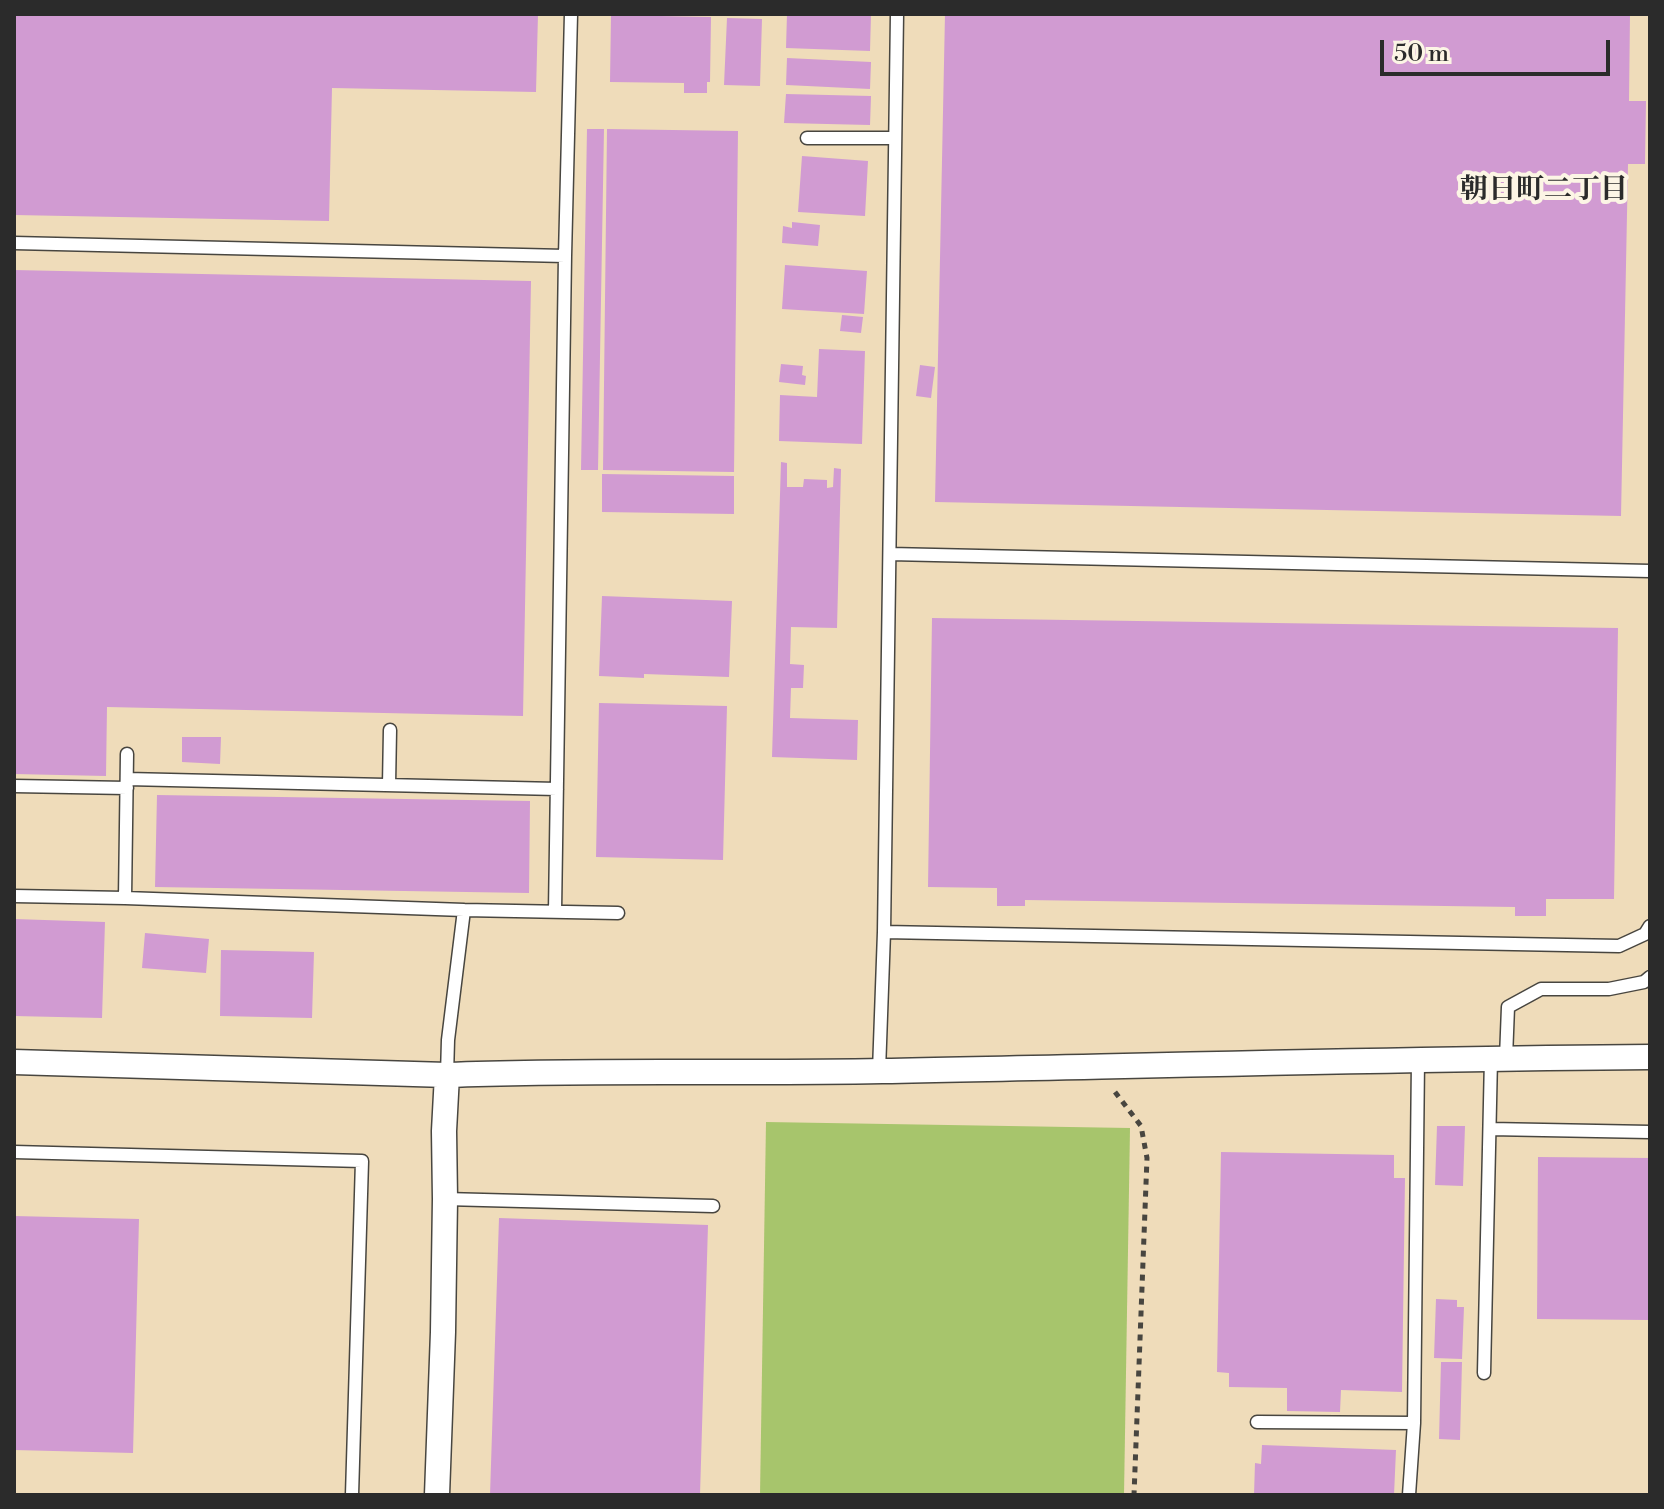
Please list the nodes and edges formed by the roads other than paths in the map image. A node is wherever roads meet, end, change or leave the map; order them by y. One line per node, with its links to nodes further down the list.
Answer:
1 (571, 14): 6 (lane)
2 (897, 14): 4 (lane)
3 (807, 138): 4 (lane)
4 (894, 138): 7 (lane)
5 (14, 243): 6 (lane)
6 (565, 256): 14 (lane)
7 (890, 554): 8 (lane); 21 (lane)
8 (1650, 571)
9 (390, 730): 12 (lane)
10 (127, 754): 11 (lane)
11 (127, 784): 12 (lane); 13 (lane); 16 (lane)
12 (389, 785): 14 (lane)
13 (14, 786)
14 (557, 789): 18 (lane)
15 (14, 896): 16 (lane)
16 (125, 898): 17 (lane)
17 (464, 910): 18 (lane); 28 (lane)
18 (555, 911): 19 (lane)
19 (618, 913)
20 (1650, 926): 21 (lane)
21 (884, 932): 27 (lane)
22 (1650, 977): 24 (lane)
23 (1650, 1057): 24 (street)
24 (1499, 1058): 25 (street); 29 (lane)
25 (1418, 1060): 27 (street); 36 (lane)
26 (14, 1062): 28 (street)
27 (879, 1071): 28 (street)
28 (447, 1075): 32 (street)
29 (1490, 1129): 30 (lane); 34 (lane)
30 (1650, 1132)
31 (14, 1152): 37 (lane)
32 (445, 1199): 33 (lane); 38 (street)
33 (713, 1206)
34 (1484, 1373)
35 (1257, 1422): 36 (lane)
36 (1414, 1423): 39 (lane)
37 (352, 1495)
38 (437, 1495)
39 (1409, 1495)

